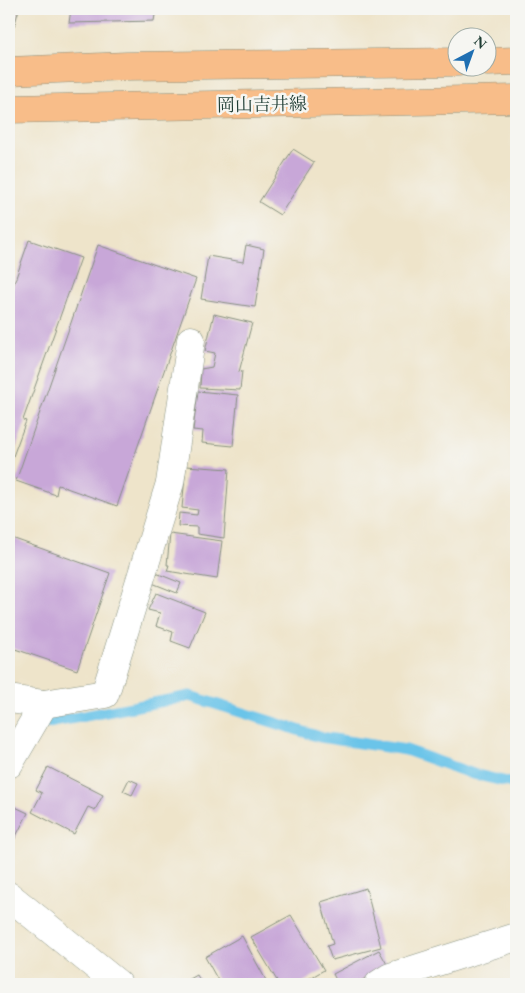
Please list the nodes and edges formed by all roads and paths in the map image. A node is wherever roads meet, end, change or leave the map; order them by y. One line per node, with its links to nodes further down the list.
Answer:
1 (516, 61): 3 (main road)
2 (448, 62): 4 (main road)
3 (498, 62)
4 (9, 71)
5 (516, 100): 6 (main road, 岡山吉井線)
6 (9, 109)
7 (191, 340): 9 (street)
8 (9, 699): 9 (street)
9 (44, 704): 10 (street)
10 (9, 764)
11 (9, 896): 13 (street)
12 (516, 937): 14 (street)
13 (118, 984)
14 (378, 984)

